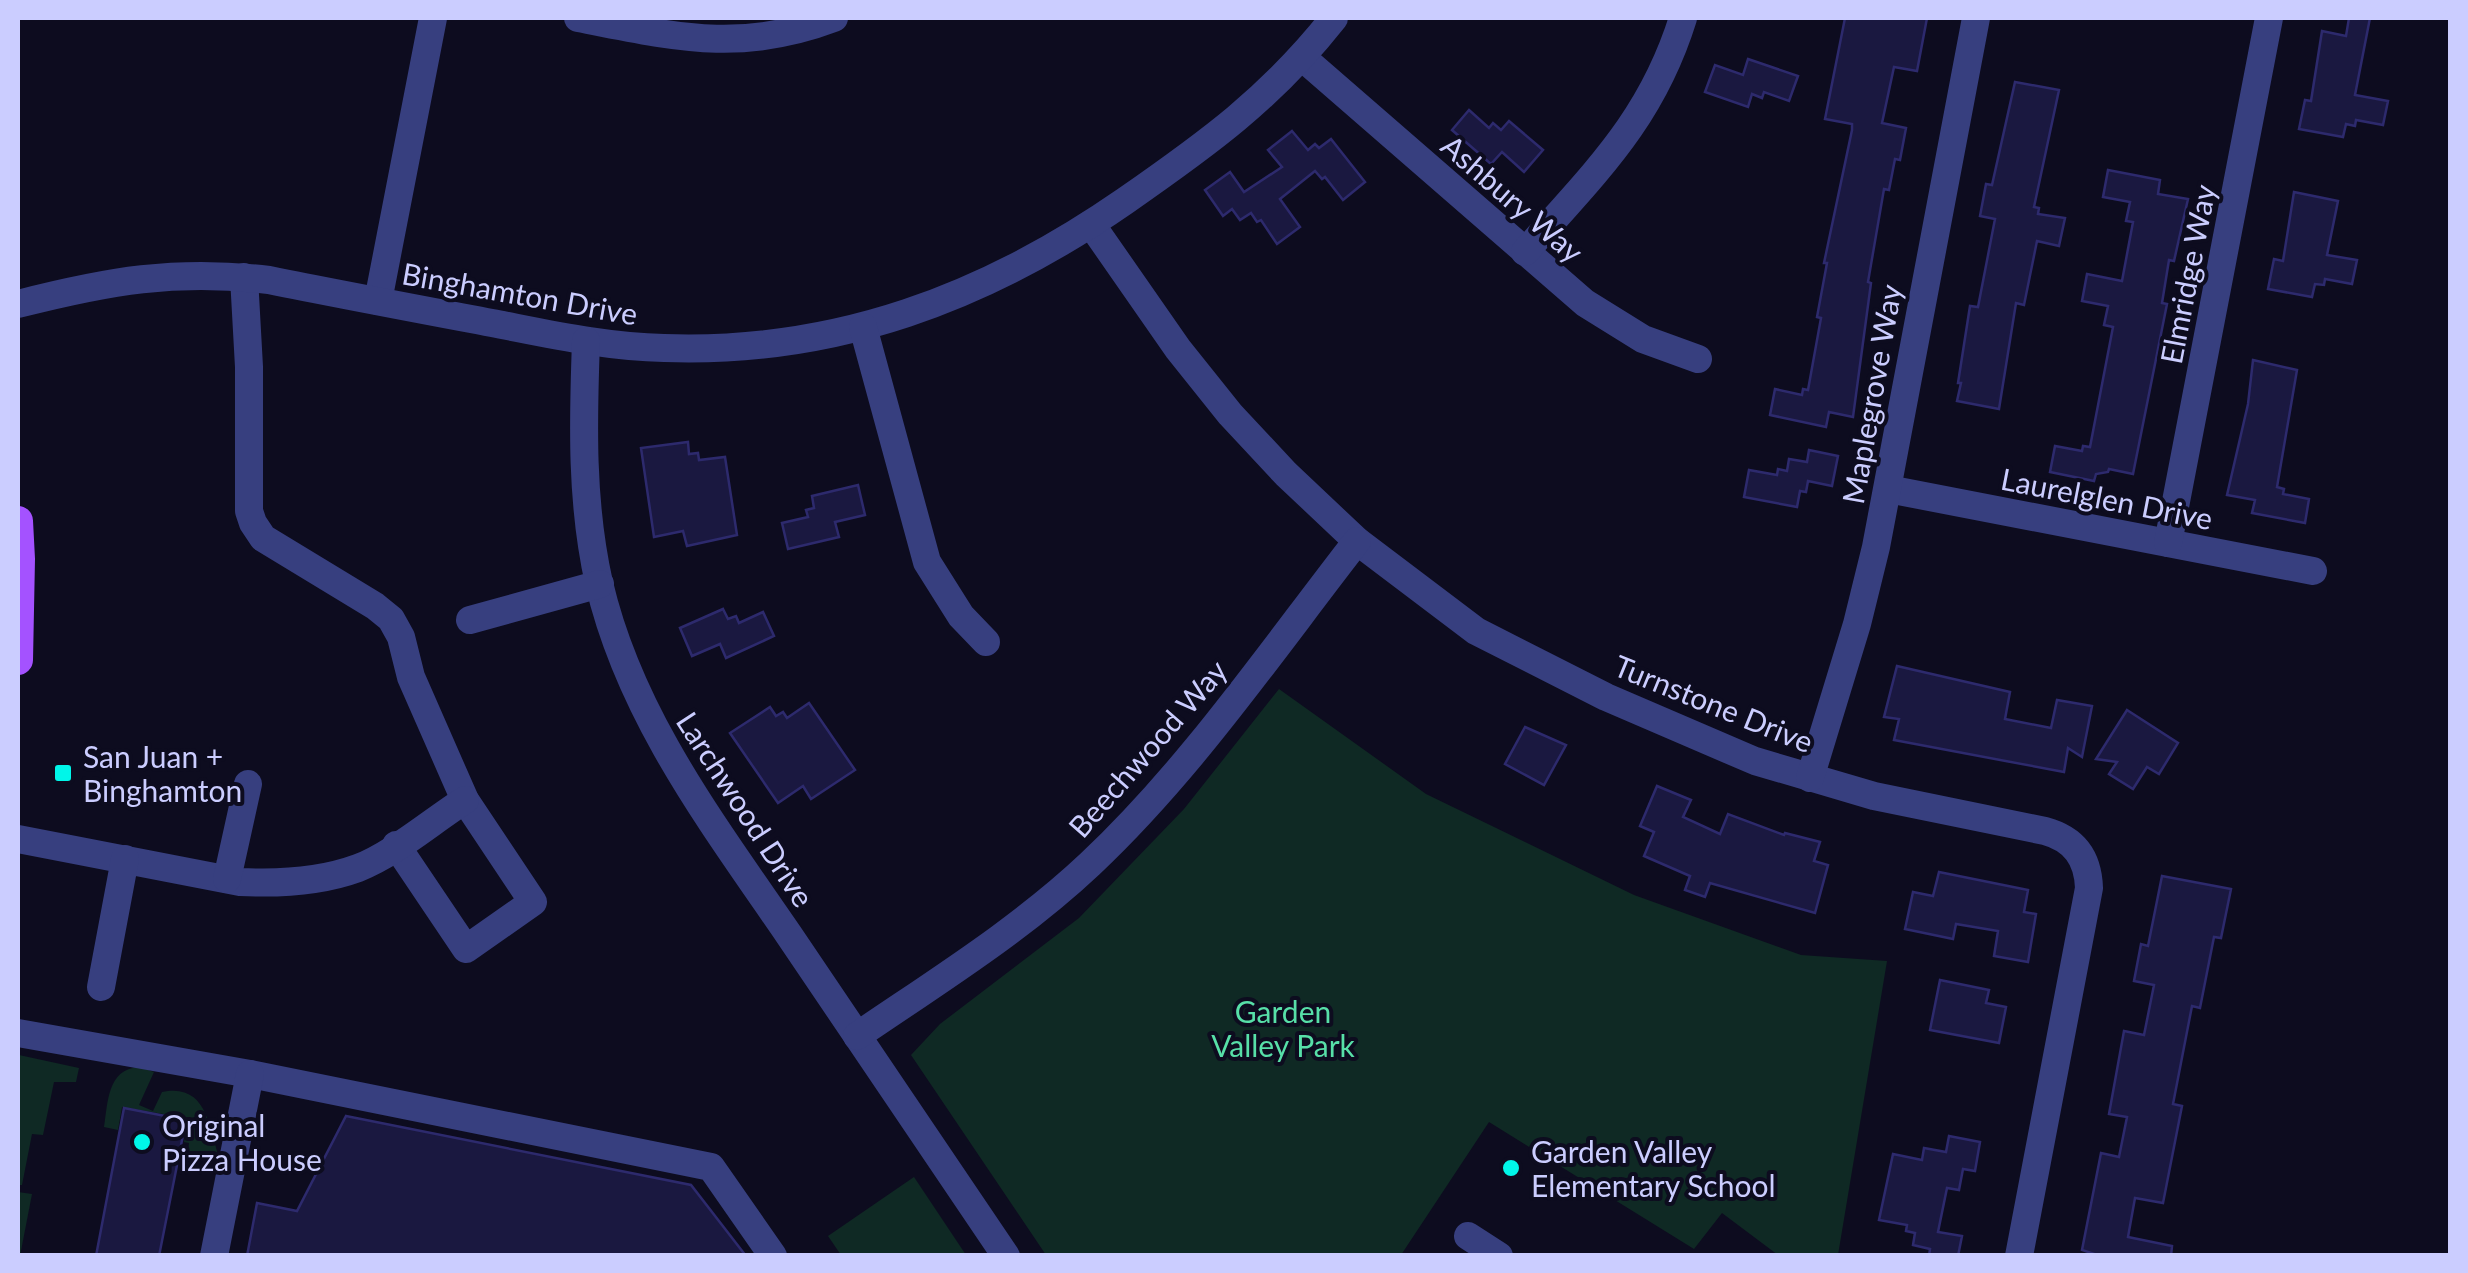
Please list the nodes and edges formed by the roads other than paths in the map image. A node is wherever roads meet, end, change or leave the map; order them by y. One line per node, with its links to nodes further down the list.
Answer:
1 (433, 18): 12 (street)
2 (578, 18): 3 (street)
3 (834, 18)
4 (1334, 18): 8 (street, Binghamton Drive)
5 (1684, 18): 10 (street)
6 (1976, 18): 17 (street, Maplegrove Way)
7 (2269, 18): 20 (street, Elmridge Way)
8 (1302, 58): 9 (street, Binghamton Drive); 10 (street, Ashbury Way)
9 (1091, 224): 14 (street, Binghamton Drive); 19 (street, Turnstone Drive)
10 (1525, 252): 16 (street, Ashbury Way)
11 (244, 277): 12 (street, Binghamton Drive); 13 (street, Binghamton Drive); 28 (street)
12 (378, 302): 15 (street, Binghamton Drive)
13 (18, 304)
14 (863, 327): 15 (street, Binghamton Drive); 24 (street)
15 (586, 341): 22 (street, Larchwood Drive)
16 (1698, 358)
17 (1888, 489): 20 (street, Laurelglen Drive); 26 (street, Maplegrove Way)
18 (18, 521): 25 (main road)
19 (1358, 541): 26 (street, Turnstone Drive); 35 (street, Beechwood Way)
20 (2168, 543): 21 (street, Laurelglen Drive)
21 (2314, 571)
22 (600, 584): 23 (street); 35 (street, Larchwood Drive)
23 (470, 620)
24 (986, 642)
25 (18, 660)
26 (1810, 778): 42 (street, Turnstone Drive)
27 (248, 784): 32 (street)
28 (465, 800): 30 (street); 30 (street)
29 (18, 838): 31 (street)
30 (396, 845): 32 (street)
31 (125, 860): 32 (street); 33 (street)
32 (227, 879)
33 (101, 987)
34 (18, 1033): 36 (street)
35 (857, 1036): 40 (street, Larchwood Drive)
36 (250, 1074): 38 (street); 39 (street)
37 (1468, 1236): 41 (street)
38 (214, 1256)
39 (774, 1256)
40 (1006, 1256)
41 (1499, 1256)
42 (2018, 1256)

